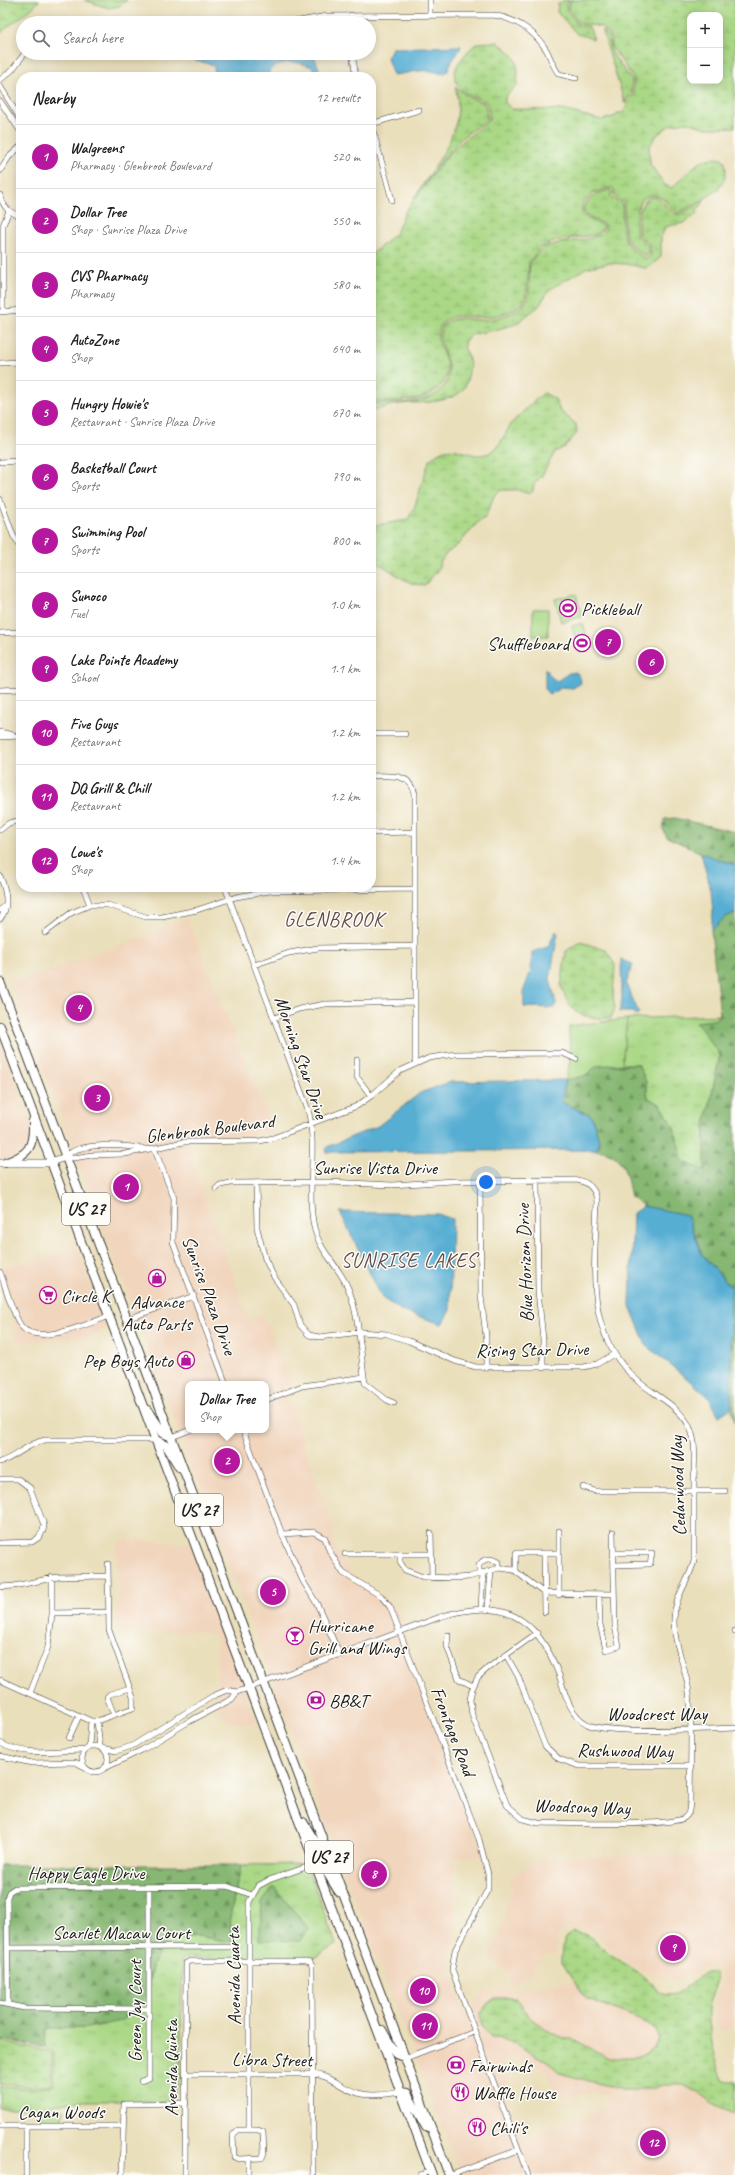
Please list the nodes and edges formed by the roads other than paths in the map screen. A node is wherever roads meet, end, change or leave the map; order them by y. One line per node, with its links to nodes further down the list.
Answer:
1 (430, 0): 2 (street)
2 (430, 15): 4 (street); 8 (street)
3 (323, 16): 4 (street)
4 (351, 16)
5 (20, 60): 9 (street)
6 (353, 60): 7 (street)
7 (355, 72)
8 (576, 78)
9 (0, 80)
10 (0, 86): 12 (street)
11 (0, 101): 14 (street)
12 (12, 108): 14 (street); 15 (street)
13 (419, 110): 16 (street)
14 (7, 113): 17 (street)
15 (16, 113)
16 (376, 123)
17 (16, 125)
18 (376, 142): 22 (street)
19 (16, 151): 20 (street)
20 (0, 170)
21 (0, 195): 23 (street)
22 (392, 200)
23 (9, 211): 24 (street); 26 (street)
24 (16, 214)
25 (16, 310): 26 (street)
26 (1, 312)
27 (16, 362): 28 (street)
28 (0, 363)
29 (0, 462): 30 (street)
30 (16, 462)
31 (0, 499): 32 (street)
32 (16, 539)
33 (16, 632): 34 (street)
34 (0, 633)
35 (16, 689): 36 (street)
36 (0, 690)
37 (0, 732): 40 (street)
38 (376, 734): 39 (street)
39 (405, 734)
40 (16, 736)
41 (16, 736): 42 (street)
42 (0, 737)
43 (376, 776): 47 (street)
44 (16, 821): 45 (street)
45 (0, 830)
46 (376, 832): 47 (street)
47 (416, 832): 50 (street)
48 (0, 876): 56 (street)
49 (376, 889): 50 (street)
50 (415, 889): 60 (street)
51 (85, 892): 55 (street)
52 (227, 892): 54 (street, Morning Star Drive)
53 (266, 892): 54 (street)
54 (229, 899): 55 (street); 61 (street, Morning Star Drive)
55 (90, 905): 59 (street)
56 (5, 906): 57 (street); 58 (street)
57 (0, 910)
58 (0, 919)
59 (45, 933)
60 (415, 946): 61 (street); 63 (street)
61 (254, 965): 64 (street, Morning Star Drive)
62 (0, 982): 74 (highway, US 27)
63 (415, 1002): 64 (street); 68 (street)
64 (274, 1018): 71 (street, Morning Star Drive)
65 (0, 1026): 70 (highway, US 27)
66 (576, 1059): 68 (street, Glenbrook Boulevard)
67 (356, 1060): 69 (street)
68 (415, 1063): 69 (street, Glenbrook Boulevard)
69 (371, 1096): 71 (street, Glenbrook Boulevard)
70 (33, 1114): 75 (highway, US 27); 76 (highway)
71 (311, 1124): 72 (street, Glenbrook Boulevard); 80 (street, Morning Star Drive)
72 (154, 1148): 73 (street, Glenbrook Boulevard); 83 (street, Sunrise Plaza Drive)
73 (144, 1149): 74 (street, Glenbrook Boulevard); 74 (street)
74 (66, 1157): 75 (main road); 85 (highway, US 27)
75 (51, 1162): 76 (main road); 84 (highway, US 27)
76 (2, 1163)
77 (480, 1181): 78 (street, Sunrise Vista Drive); 80 (street, Sunrise Vista Drive); 88 (street)
78 (537, 1181): 87 (street, Cedarwood Way); 89 (street, Blue Horizon Drive)
79 (256, 1182): 80 (street, Sunrise Vista Drive); 81 (street, Sunrise Vista Drive); 86 (street, Rising Star Drive)
80 (313, 1182): 86 (street, Morning Star Drive)
81 (216, 1189)
82 (0, 1272): 84 (street)
83 (194, 1296): 85 (street); 91 (street, Sunrise Plaza Drive)
84 (109, 1316): 92 (highway, US 27)
85 (128, 1319): 97 (highway, US 27)
86 (357, 1333): 88 (street, Rising Star Drive); 90 (street, Morning Star Drive)
87 (614, 1354): 89 (street, Rising Star Drive); 103 (street, Cedarwood Way)
88 (486, 1368): 89 (street, Rising Star Drive)
89 (543, 1368)
90 (364, 1377): 93 (street); 94 (street)
91 (225, 1381)
92 (139, 1397): 97 (highway); 98 (highway, US 27)
93 (269, 1399)
94 (394, 1403)
95 (185, 1432): 97 (street)
96 (244, 1433): 108 (street)
97 (172, 1437): 101 (highway, US 27)
98 (156, 1440): 99 (street); 101 (highway); 144 (highway, US 27)
99 (0, 1462)
100 (0, 1479): 109 (street)
101 (188, 1481): 141 (highway, US 27)
102 (583, 1487): 103 (street)
103 (694, 1491): 104 (street); 152 (street, Cedarwood Way)
104 (725, 1491)
105 (559, 1531): 111 (street)
106 (613, 1532): 112 (street)
107 (431, 1533): 115 (street)
108 (282, 1534): 135 (street, Frontage Road); 138 (street)
109 (0, 1543)
110 (544, 1553): 111 (street); 120 (street); 126 (street)
111 (559, 1553): 128 (street)
112 (614, 1553): 117 (street); 117 (street)
113 (345, 1554): 114 (street)
114 (400, 1554): 115 (street); 124 (street)
115 (431, 1554): 124 (street)
116 (108, 1564): 122 (street)
117 (614, 1565): 127 (street)
118 (499, 1568): 119 (street); 120 (street); 121 (street)
119 (490, 1570): 121 (street); 131 (street)
120 (516, 1571): 126 (street)
121 (481, 1573): 124 (street); 130 (street)
122 (108, 1576): 123 (street); 132 (street)
123 (52, 1577): 125 (street); 134 (street)
124 (432, 1578)
125 (0, 1587)
126 (546, 1594): 128 (street); 133 (street)
127 (614, 1594): 129 (street); 129 (street)
128 (560, 1595): 129 (street)
129 (599, 1595)
130 (480, 1609): 131 (street, Woodcrest Way); 135 (street, Woodcrest Way)
131 (488, 1609): 136 (street, Woodcrest Way)
132 (108, 1612): 134 (street); 143 (street)
133 (545, 1612)
134 (52, 1613): 146 (street)
135 (400, 1633): 138 (street, Woodcrest Way); 176 (street, Frontage Road)
136 (536, 1633): 139 (street); 152 (street, Woodcrest Way)
137 (448, 1635): 142 (street)
138 (340, 1655): 141 (street, Woodcrest Way)
139 (506, 1655): 142 (street); 160 (street, Rushwood Way)
140 (0, 1680): 146 (street)
141 (264, 1683): 144 (street, Woodcrest Way); 163 (highway, US 27)
142 (473, 1686): 160 (street, Woodsong Way)
143 (130, 1688): 147 (street); 147 (street)
144 (249, 1688): 145 (street, Woodcrest Way); 162 (highway, US 27)
145 (237, 1692): 150 (street); 153 (street)
146 (30, 1693): 148 (street)
147 (114, 1715): 149 (street)
148 (79, 1716): 149 (street); 154 (street)
149 (94, 1721): 156 (street); 157 (street)
150 (166, 1725): 153 (street); 156 (street)
151 (735, 1728): 152 (street, Woodcrest Way)
152 (691, 1729): 160 (street, Woodsong Way)
153 (171, 1733): 161 (street)
154 (69, 1738)
155 (0, 1743): 157 (street)
156 (101, 1748): 157 (street); 161 (street)
157 (87, 1749): 159 (street)
158 (0, 1756): 159 (street)
159 (83, 1766): 161 (street)
160 (690, 1766)
161 (103, 1769)
162 (294, 1806): 163 (highway); 164 (highway, US 27)
163 (328, 1852): 167 (highway, US 27)
164 (315, 1864): 166 (street); 167 (highway); 175 (highway, US 27)
165 (149, 1887): 166 (street, Happy Eagle Drive); 168 (street, Green Jay Court); 170 (street, Happy Eagle Drive)
166 (252, 1895): 171 (street, Avenida Cuarta)
167 (349, 1910): 177 (highway, US 27)
168 (149, 1947): 169 (street, Scarlet Macaw Court); 170 (street, Scarlet Macaw Court); 174 (street, Green Jay Court)
169 (235, 1947)
170 (8, 1948): 173 (street, Happy Eagle Drive)
171 (249, 1961): 178 (street, Avenida Quinta); 179 (street, Avenida Cuarta); 180 (street)
172 (0, 2003): 173 (street)
173 (8, 2004): 174 (street)
174 (149, 2009): 181 (street, Green Jay Court)
175 (370, 2010): 177 (highway); 182 (highway, US 27)
176 (474, 2032): 177 (street); 188 (street, Frontage Road)
177 (406, 2058): 198 (highway, US 27)
178 (186, 2074): 179 (street, Libra Street); 183 (street, Avenida Quinta)
179 (249, 2074): 180 (street, Libra Street); 187 (street, Avenida Cuarta)
180 (312, 2074): 182 (street, Libra Street); 195 (street)
181 (141, 2082)
182 (401, 2092): 190 (highway, US 27); 197 (highway)
183 (186, 2103): 186 (street); 193 (street, Avenida Quinta)
184 (0, 2126): 185 (street, Cagan Woods)
185 (26, 2126): 186 (street, Cagan Woods); 191 (street)
186 (122, 2126): 192 (street)
187 (249, 2130): 189 (street); 189 (street)
188 (518, 2150): 198 (street); 199 (street, Frontage Road)
189 (249, 2159): 194 (street)
190 (431, 2173): 196 (street)
191 (26, 2175)
192 (122, 2175)
193 (185, 2175)
194 (249, 2175)
195 (312, 2175)
196 (420, 2175)
197 (444, 2175)
198 (450, 2175)
199 (528, 2175)

